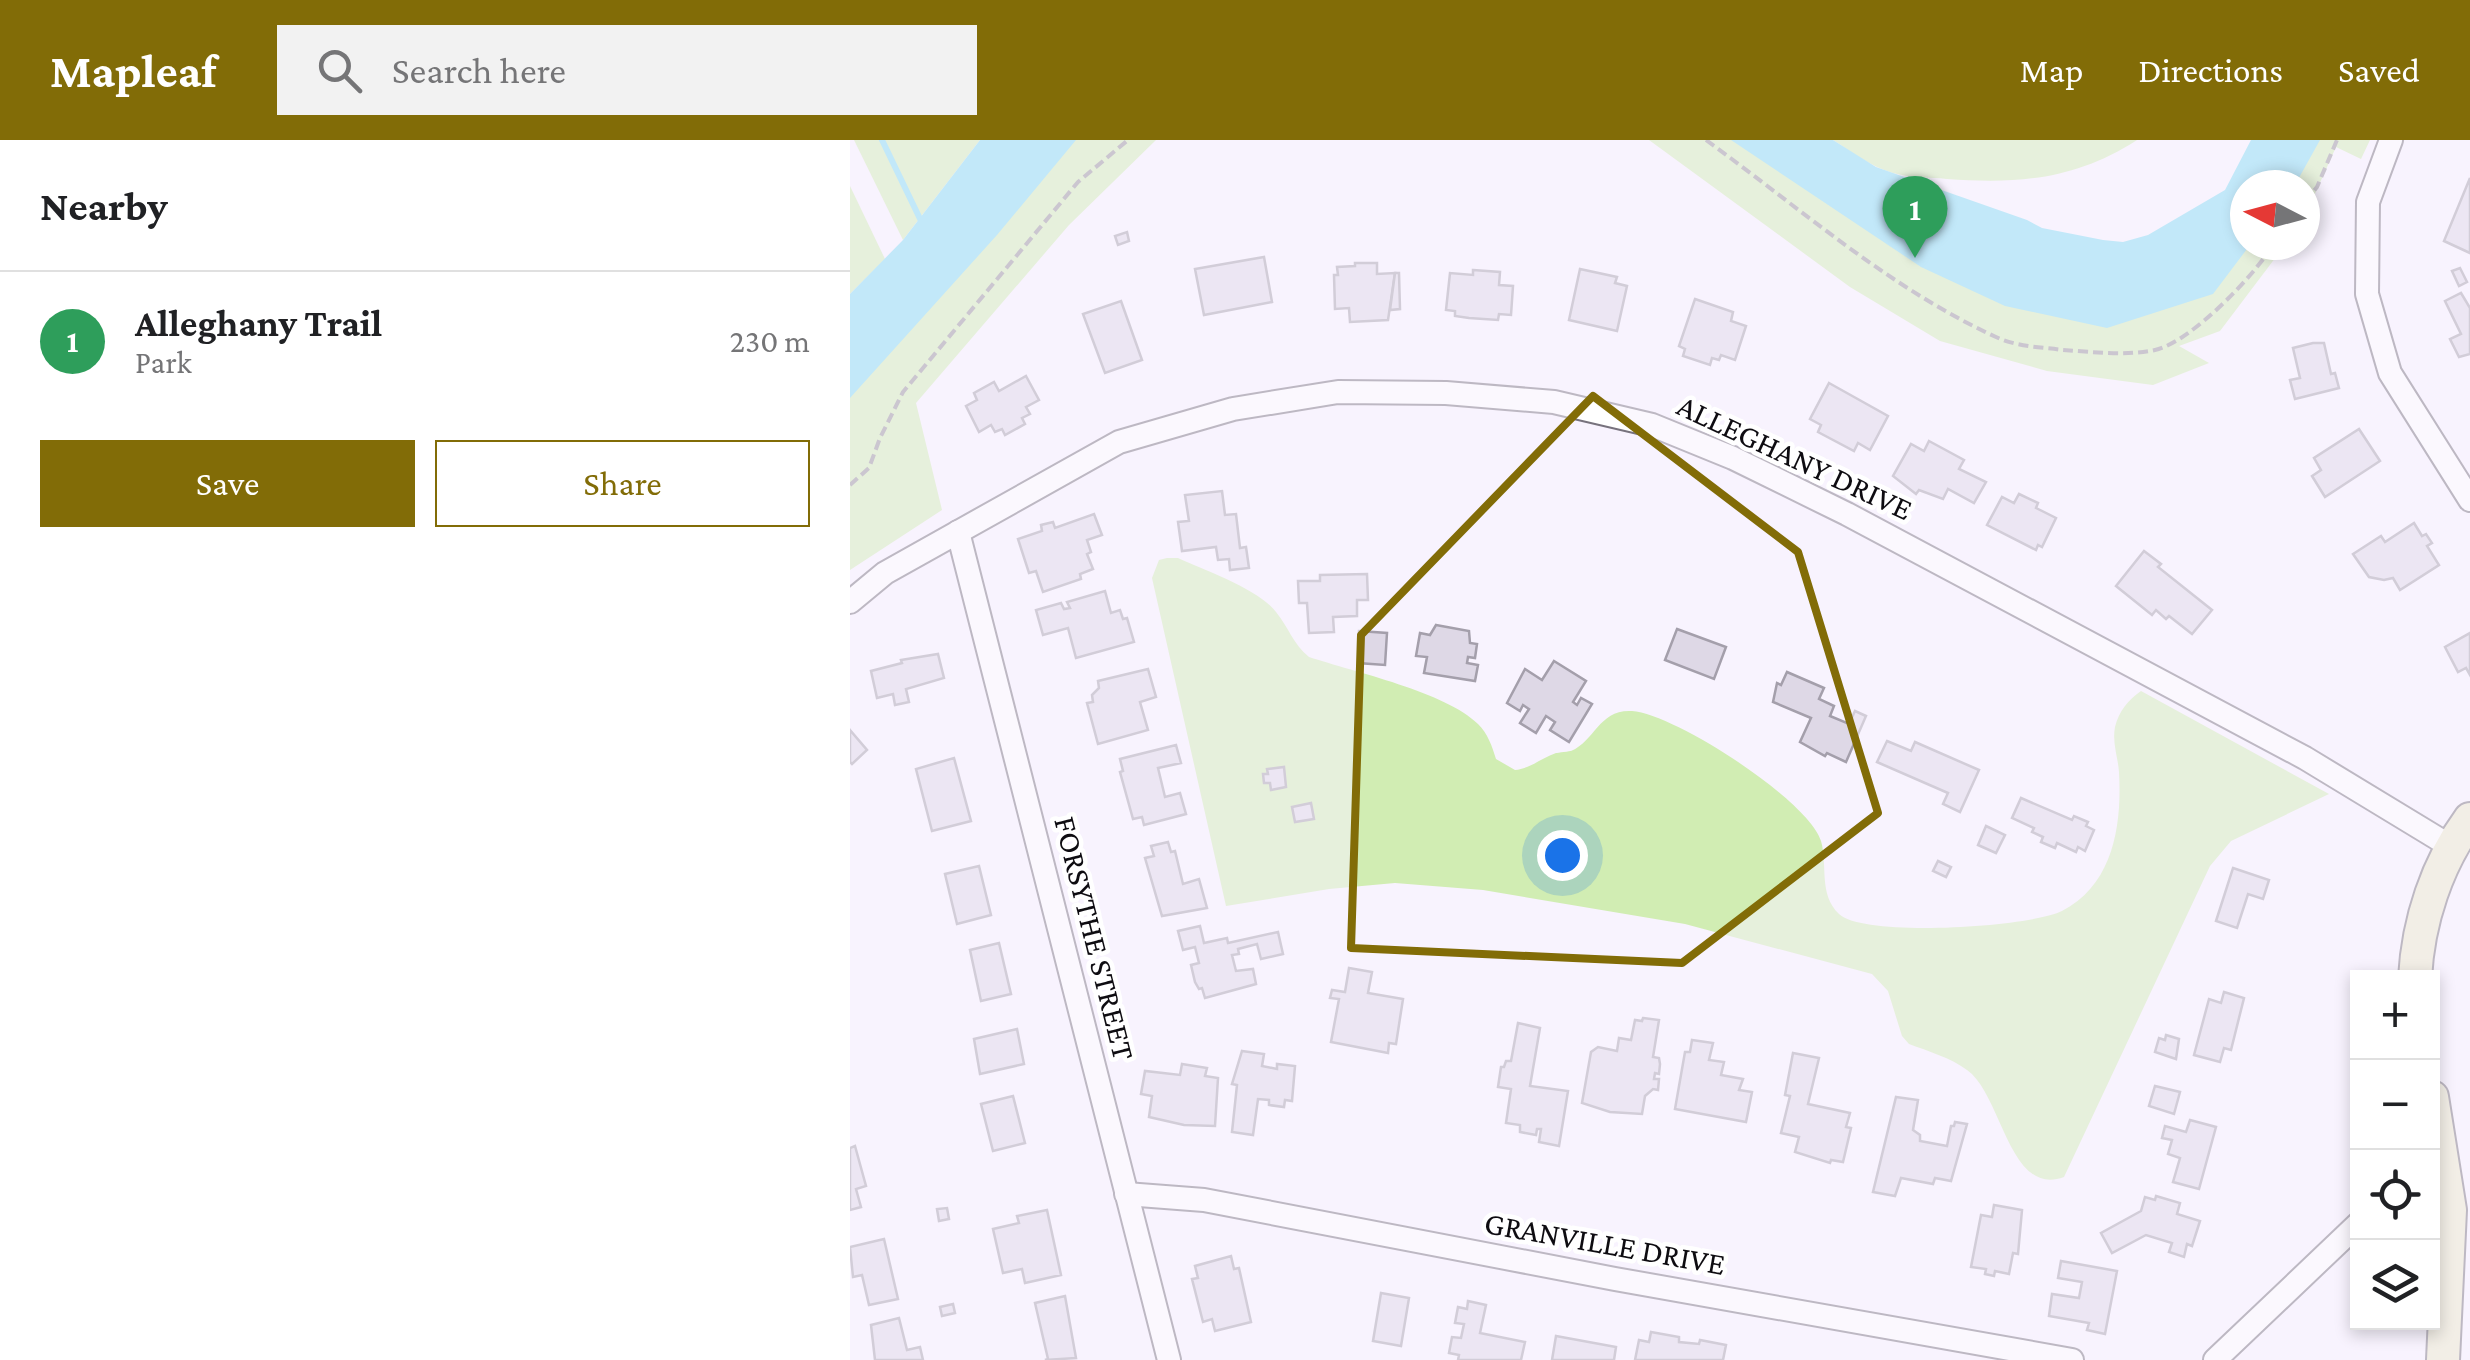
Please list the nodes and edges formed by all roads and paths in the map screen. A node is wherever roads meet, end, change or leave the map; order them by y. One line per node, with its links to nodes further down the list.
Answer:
1 (1128, 140): 7 (path)
2 (1706, 140): 6 (path)
3 (2336, 140): 5 (path)
4 (2391, 140): 8 (street)
5 (2320, 180)
6 (2264, 260)
7 (850, 485)
8 (2470, 500)
9 (958, 532): 10 (street, ALLEGHANY DRIVE); 12 (street, ALLEGHANY DRIVE); 15 (street, FORSYTHE STREET)
10 (850, 602)
11 (2470, 818): 12 (street)
12 (2450, 846): 13 (street)
13 (2416, 970)
14 (2437, 1150): 20 (street)
15 (1126, 1194): 17 (street, FORSYTHE STREET); 18 (street, GRANVILLE DRIVE)
16 (2350, 1232): 19 (street)
17 (1169, 1360)
18 (2072, 1360)
19 (2216, 1360)
20 (2443, 1360)

